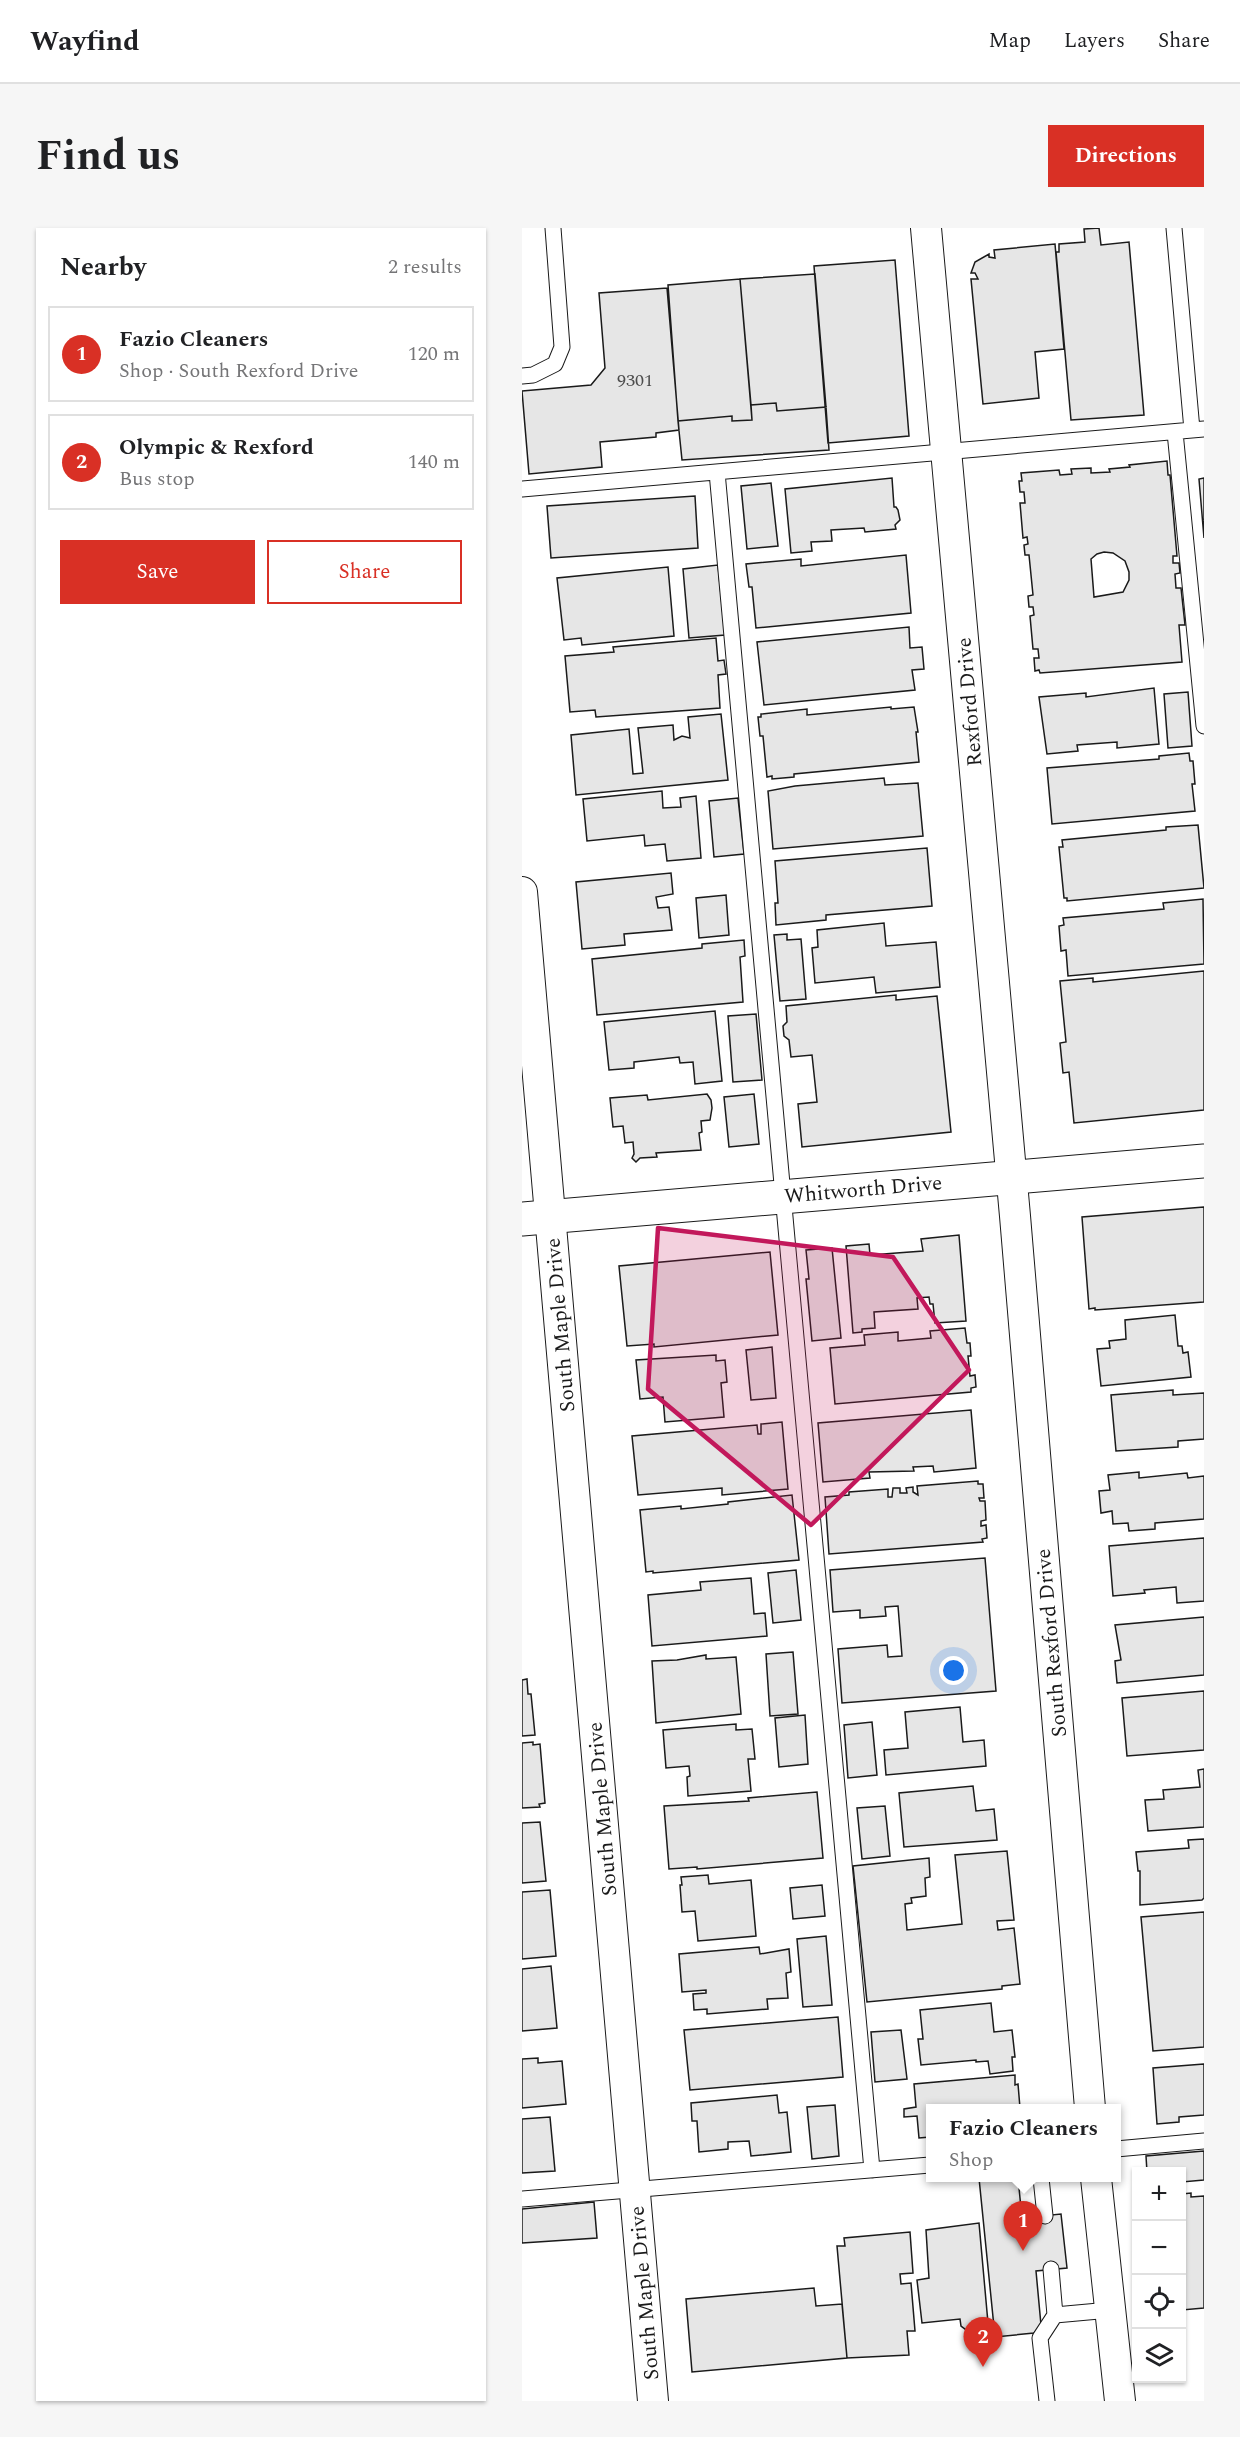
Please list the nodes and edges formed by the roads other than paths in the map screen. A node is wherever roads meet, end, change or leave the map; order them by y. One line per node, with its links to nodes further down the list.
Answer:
1 (554, 228): 4 (lane)
2 (926, 228): 7 (street, Rexford Drive)
3 (1174, 228): 5 (lane)
4 (527, 376)
5 (1198, 430): 6 (lane)
6 (1175, 432): 7 (lane); 10 (lane)
7 (947, 452): 8 (lane); 13 (street, Rexford Drive)
8 (717, 472): 9 (lane); 14 (lane)
9 (522, 489)
10 (1204, 726)
11 (522, 892): 15 (street, South Maple Drive)
12 (1204, 1161): 13 (street, Whitworth Drive)
13 (1011, 1177): 14 (street, Whitworth Drive); 16 (street, South Rexford Drive)
14 (784, 1196): 15 (street, Whitworth Drive); 20 (lane)
15 (536, 1218): 23 (street, South Maple Drive)
16 (1090, 2104)
17 (1204, 2140): 18 (lane)
18 (1121, 2148)
19 (926, 2165): 20 (lane)
20 (872, 2170): 23 (lane)
21 (1041, 2182): 25 (lane)
22 (1096, 2182): 27 (street)
23 (635, 2190): 24 (lane); 29 (street, South Maple Drive)
24 (522, 2199)
25 (1045, 2216)
26 (1050, 2270): 28 (lane)
27 (1110, 2310): 28 (lane); 31 (street)
28 (1055, 2315): 30 (lane)
29 (653, 2401)
30 (1047, 2401)
31 (1120, 2401)

